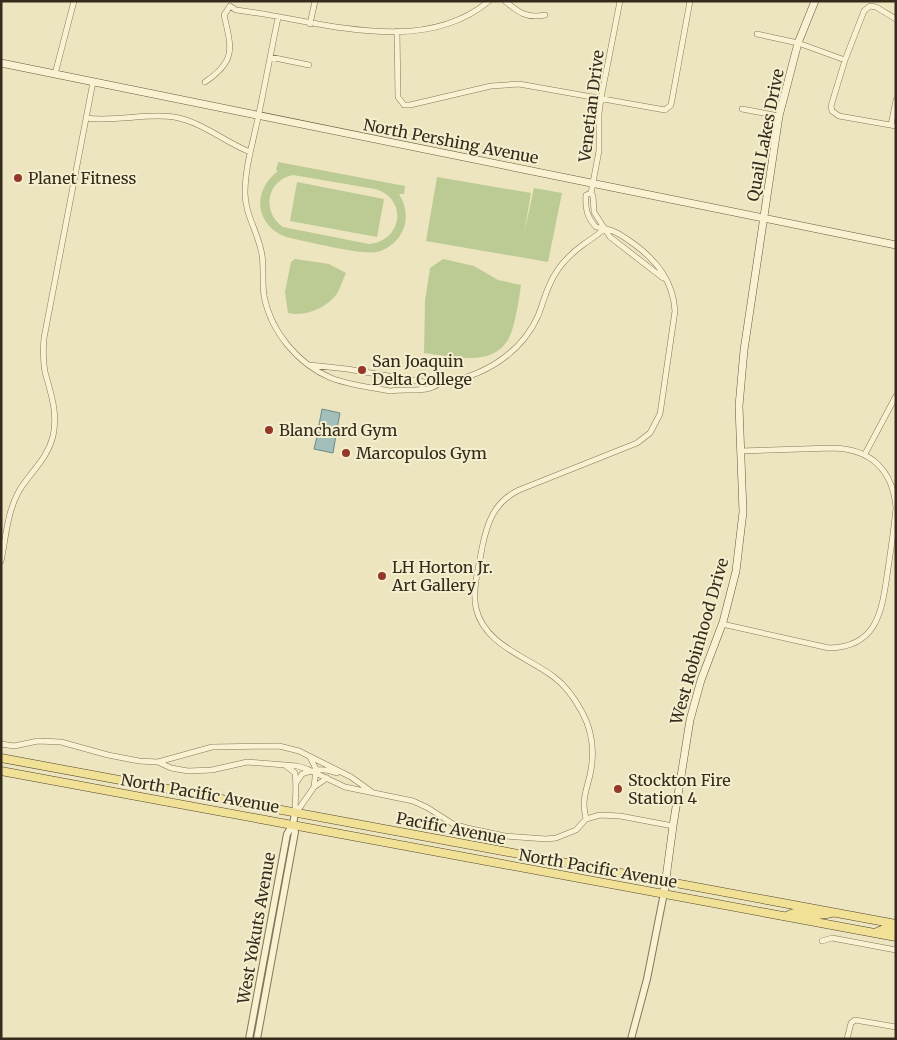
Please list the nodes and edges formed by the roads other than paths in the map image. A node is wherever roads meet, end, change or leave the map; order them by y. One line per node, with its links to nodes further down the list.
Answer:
1 (74, 1): 20 (street)
2 (315, 1): 12 (street)
3 (489, 1): 13 (street)
4 (505, 1): 9 (street)
5 (620, 1): 23 (street, Venetian Drive)
6 (690, 1): 23 (street)
7 (815, 1): 15 (main road, Quail Lakes Drive)
8 (230, 4): 10 (street); 22 (street)
9 (545, 15)
10 (278, 18): 12 (street); 16 (street)
11 (896, 19): 17 (street)
12 (310, 24): 13 (street)
13 (397, 31): 23 (street)
14 (757, 34): 15 (street)
15 (798, 44): 17 (street); 27 (main road, Quail Lakes Drive)
16 (270, 57): 19 (street); 26 (street)
17 (845, 60): 29 (street)
18 (1, 63): 20 (main road, North Pershing Avenue)
19 (309, 65)
20 (55, 74): 21 (main road, North Pershing Avenue)
21 (93, 82): 26 (main road, North Pershing Avenue); 28 (street)
22 (205, 82)
23 (602, 98): 31 (street, Venetian Drive)
24 (896, 100): 29 (street)
25 (742, 109): 27 (street)
26 (258, 116): 30 (street); 31 (main road, North Pershing Avenue)
27 (779, 116): 32 (main road, Quail Lakes Drive)
28 (86, 118): 30 (street); 42 (street)
29 (893, 125)
30 (250, 152): 36 (street)
31 (593, 184): 32 (main road, North Pershing Avenue); 33 (street, Venetian Drive)
32 (763, 218): 34 (main road, North Pershing Avenue); 39 (main road, West Robinhood Drive)
33 (605, 228): 35 (street); 35 (street); 37 (street)
34 (896, 244)
35 (666, 280): 60 (street)
36 (309, 365): 37 (street); 37 (street)
37 (440, 383)
38 (896, 396): 40 (street)
39 (740, 451): 40 (street); 44 (main road, West Robinhood Drive)
40 (865, 454): 41 (street)
41 (896, 508): 44 (street)
42 (4, 536): 43 (street)
43 (1, 562)
44 (722, 624): 62 (main road, West Robinhood Drive)
45 (1, 744): 48 (street)
46 (310, 757): 48 (street); 51 (street); 52 (street)
47 (1, 758): 54 (main road, Pacific Avenue)
48 (158, 762): 49 (street)
49 (286, 766): 51 (street); 55 (street)
50 (1, 771): 56 (main road, North Pacific Avenue)
51 (314, 771): 52 (street); 53 (street); 55 (street); 57 (street)
52 (347, 775): 58 (street)
53 (327, 778): 57 (street); 58 (street)
54 (135, 783): 56 (main road); 59 (main road, Pacific Avenue)
55 (296, 783): 59 (street)
56 (79, 786): 61 (main road, North Pacific Avenue)
57 (314, 787): 59 (street)
58 (372, 792): 60 (street)
59 (295, 813): 61 (street, West Yokuts Avenue); 63 (main road, Pacific Avenue)
60 (586, 819): 62 (street)
61 (293, 824): 64 (main road, North Pacific Avenue); 74 (street, West Yokuts Avenue); 75 (street, West Yokuts Avenue)
62 (673, 826): 63 (main road, West Robinhood Drive)
63 (666, 881): 64 (main road, West Robinhood Drive); 65 (main road, Pacific Avenue)
64 (664, 894): 66 (main road, North Pacific Avenue); 76 (street, West Robinhood Drive)
65 (834, 912): 66 (main road); 67 (main road, Pacific Avenue)
66 (786, 916): 69 (main road, North Pacific Avenue)
67 (896, 924)
68 (896, 930): 69 (main road)
69 (875, 933): 70 (main road, North Pacific Avenue)
70 (896, 936)
71 (822, 941): 72 (street)
72 (896, 950)
73 (896, 1027): 77 (street)
74 (249, 1039)
75 (257, 1039)
76 (631, 1039)
77 (847, 1039)

